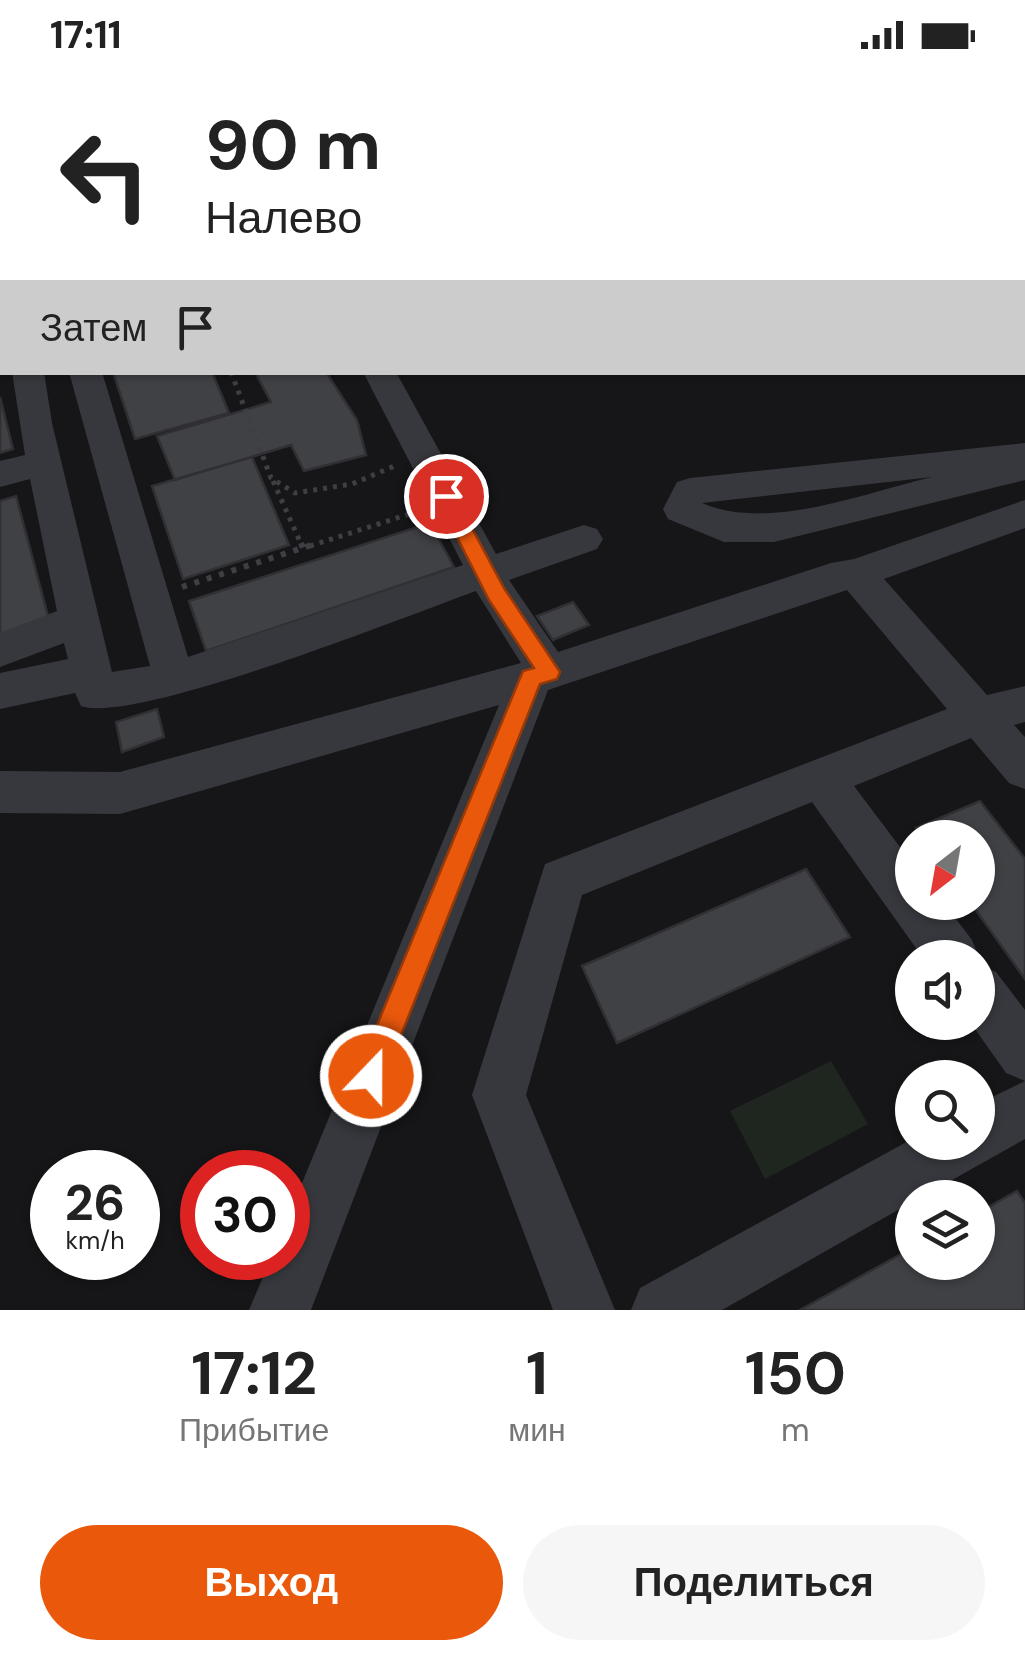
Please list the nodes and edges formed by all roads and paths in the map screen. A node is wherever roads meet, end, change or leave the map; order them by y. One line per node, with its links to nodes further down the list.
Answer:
1 (29, 375): 7 (street)
2 (86, 375): 18 (street)
3 (232, 375): 10 (path)
4 (381, 375): 5 (street)
5 (423, 448): 10 (path); 11 (street)
6 (1025, 457): 13 (street)
7 (45, 462): 9 (street); 19 (street)
8 (1025, 467): 13 (street)
9 (0, 474)
10 (272, 478): 15 (path)
11 (449, 502): 15 (path); 16 (street)
12 (1025, 514): 17 (street)
13 (789, 524): 17 (street)
14 (584, 539): 16 (street)
15 (303, 548): 18 (path)
16 (486, 574): 22 (street); 23 (street)
17 (843, 576): 22 (street); 25 (street)
18 (148, 598): 23 (street)
19 (80, 619): 20 (street); 21 (street)
20 (0, 650)
21 (92, 672): 23 (street); 24 (street)
22 (540, 675): 28 (street); 35 (street)
23 (175, 679)
24 (0, 691)
25 (1003, 710): 26 (street); 27 (street)
26 (1025, 769)
27 (821, 778): 29 (street); 36 (street)
28 (0, 792)
29 (895, 878)
30 (995, 1013): 31 (street)
31 (1025, 1054)
32 (1025, 1108): 33 (street)
33 (995, 1125)
34 (931, 1160): 37 (street)
35 (280, 1310)
36 (584, 1310)
37 (662, 1310)

